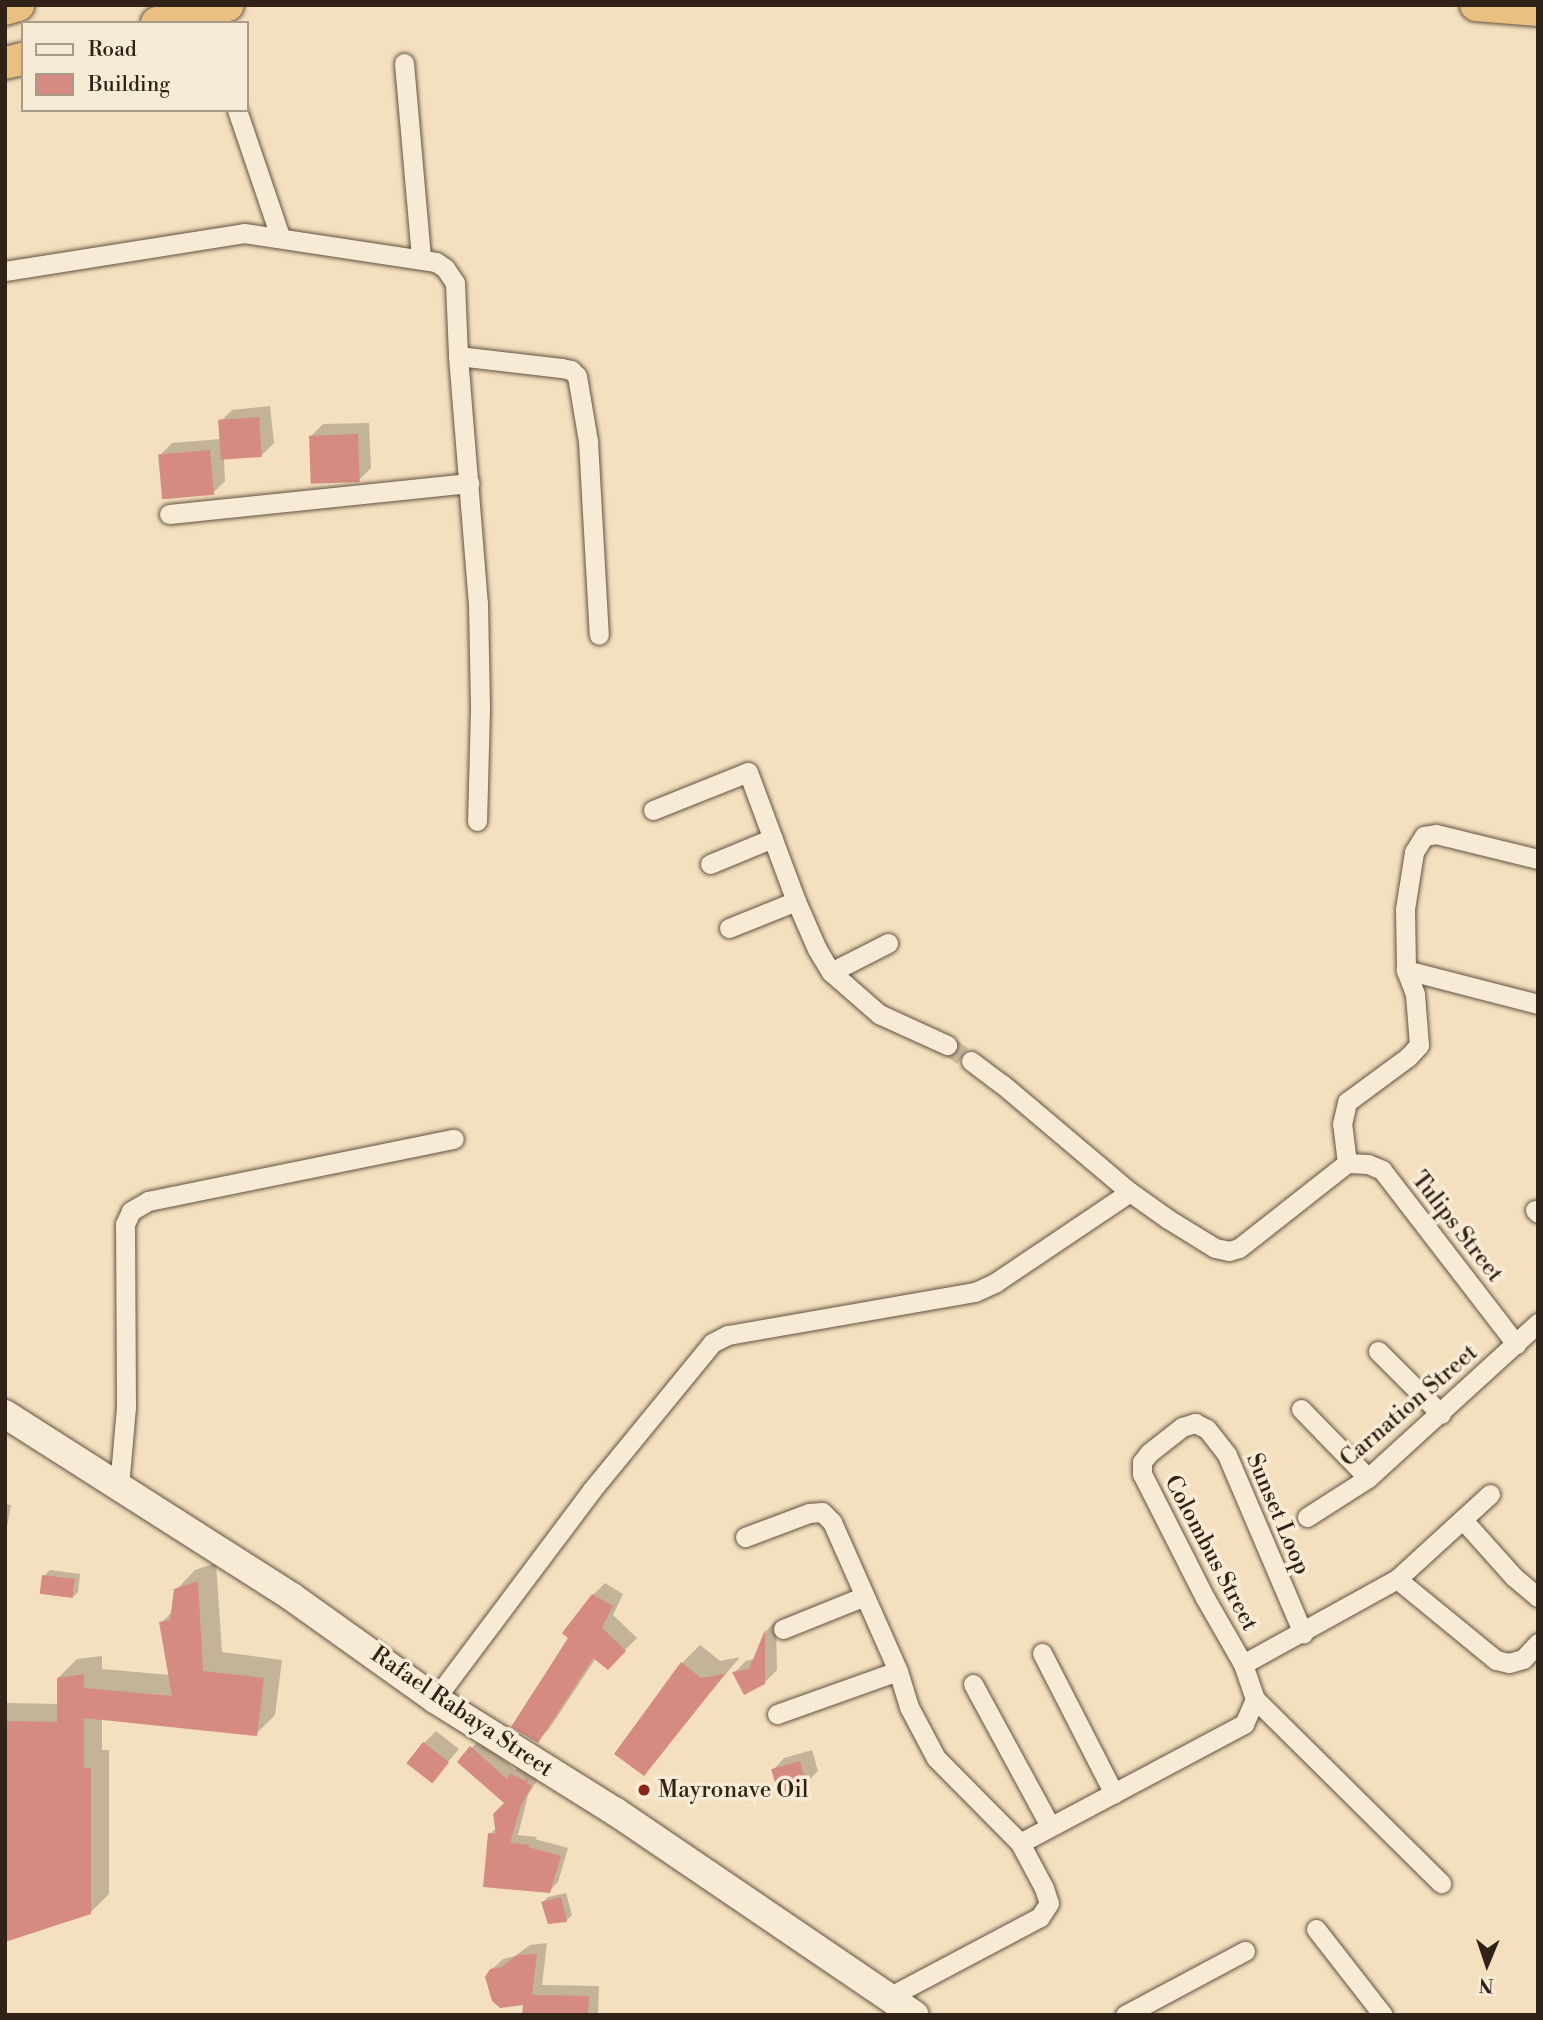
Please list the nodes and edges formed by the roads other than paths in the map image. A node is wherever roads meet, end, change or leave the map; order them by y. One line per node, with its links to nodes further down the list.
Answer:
1 (18, 5): 4 (highway)
2 (228, 5): 6 (highway)
3 (1476, 5): 5 (highway)
4 (5, 9)
5 (1538, 10)
6 (165, 21)
7 (404, 62): 10 (street)
8 (238, 112): 9 (street)
9 (280, 236): 10 (street); 11 (street)
10 (421, 259): 12 (street)
11 (5, 271)
12 (458, 356): 13 (street); 15 (street)
13 (469, 483): 14 (street); 17 (street)
14 (170, 514)
15 (598, 635)
16 (653, 810): 18 (street)
17 (477, 821)
18 (773, 838): 20 (street); 21 (street)
19 (1538, 859): 24 (street)
20 (710, 864)
21 (796, 901): 22 (street); 25 (street)
22 (729, 928)
23 (888, 943): 25 (street)
24 (1406, 970): 26 (street); 30 (street)
25 (831, 972): 27 (street)
26 (1538, 1004)
27 (947, 1045)
28 (971, 1061): 31 (street)
29 (454, 1139): 40 (street)
30 (1347, 1163): 31 (street); 33 (street, Tulips Street)
31 (1130, 1192): 55 (street)
32 (1538, 1323): 33 (street, Carnation Street)
33 (1516, 1344): 37 (street, Carnation Street)
34 (1378, 1351): 37 (street)
35 (1301, 1409): 39 (street)
36 (5, 1414): 40 (main road, Rafael Rabaya Street)
37 (1441, 1414): 39 (street, Carnation Street)
38 (1142, 1462): 49 (street, Sunset Loop); 52 (street, Colombus Street)
39 (1368, 1478): 42 (street, Carnation Street)
40 (118, 1487): 55 (main road, Rafael Rabaya Street)
41 (1490, 1494): 43 (street)
42 (1307, 1517)
43 (1463, 1520): 45 (street); 47 (street)
44 (745, 1537): 46 (street)
45 (1397, 1579): 49 (street); 50 (street)
46 (865, 1596): 48 (street); 53 (street)
47 (1538, 1597)
48 (783, 1629)
49 (1303, 1633): 52 (street)
50 (1538, 1643)
51 (1042, 1653): 58 (street)
52 (1243, 1664): 56 (street, Colombus Street)
53 (898, 1671): 57 (street); 60 (street)
54 (973, 1684): 59 (street)
55 (435, 1699): 64 (main road, Rafael Rabaya Street)
56 (1255, 1699): 58 (street); 61 (street)
57 (776, 1714)
58 (1114, 1794): 59 (street)
59 (1050, 1826): 60 (street)
60 (1020, 1843): 64 (street)
61 (1441, 1883)
62 (1316, 1930): 67 (street)
63 (1245, 1951): 66 (street)
64 (889, 1997): 65 (main road, Rafael Rabaya Street)
65 (915, 2015)
66 (1125, 2015)
67 (1383, 2015)

